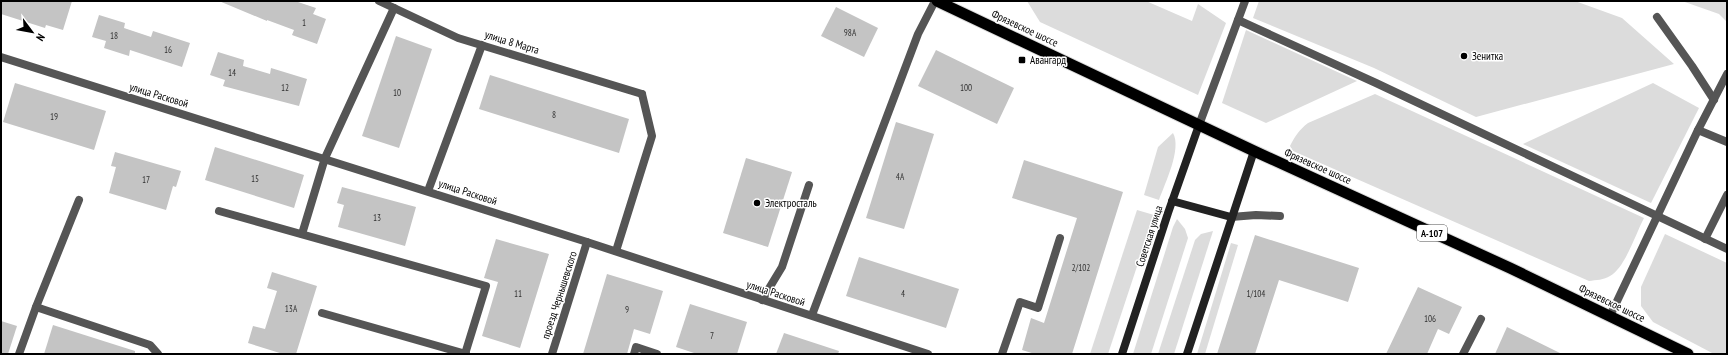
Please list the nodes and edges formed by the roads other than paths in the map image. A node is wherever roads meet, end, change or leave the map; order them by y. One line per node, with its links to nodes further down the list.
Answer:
1 (379, 1): 4 (street, улица 8 Марта)
2 (936, 1): 11 (highway, Фрязевское шоссе / А-107); 34 (street)
3 (1245, 1): 6 (street)
4 (394, 8): 7 (street, улица 8 Марта); 15 (street)
5 (1657, 17): 10 (street)
6 (1238, 20): 11 (street); 24 (street)
7 (482, 45): 17 (street); 30 (street, улица 8 Марта)
8 (1, 57): 15 (street, улица Расковой)
9 (1727, 74): 10 (street)
10 (1714, 100): 12 (street)
11 (1199, 125): 14 (highway, Фрязевское шоссе / А-107); 20 (main road, Советская улица)
12 (1698, 130): 13 (street); 24 (street)
13 (1727, 142)
14 (1254, 151): 23 (main road); 35 (highway, Фрязевское шоссе / А-107)
15 (325, 158): 17 (street, улица Расковой); 25 (street)
16 (809, 185): 31 (street)
17 (428, 191): 28 (street, улица Расковой)
18 (1727, 195): 27 (street)
19 (80, 200): 32 (street)
20 (1172, 201): 23 (main road); 45 (main road, Советская улица)
21 (219, 211): 25 (street)
22 (1280, 216): 23 (street)
23 (1231, 217): 46 (main road)
24 (1658, 217): 27 (street); 35 (street)
25 (302, 234): 39 (street)
26 (1060, 238): 44 (street)
27 (1705, 239): 29 (street)
28 (587, 242): 30 (street, улица Расковой); 40 (street, проезд Чернышевского)
29 (1727, 249)
30 (616, 251): 31 (street, улица Расковой)
31 (762, 300): 34 (street, улица Расковой)
32 (36, 307): 37 (street); 38 (street)
33 (322, 314): 39 (street)
34 (812, 316): 43 (street, улица Расковой)
35 (1610, 316): 48 (highway, Фрязевское шоссе / А-107)
36 (1481, 319): 47 (street)
37 (19, 354)
38 (158, 354)
39 (465, 354)
40 (552, 354)
41 (634, 354): 42 (street)
42 (657, 354)
43 (928, 354)
44 (1002, 354)
45 (1122, 354)
46 (1187, 354)
47 (1463, 354)
48 (1688, 354)

